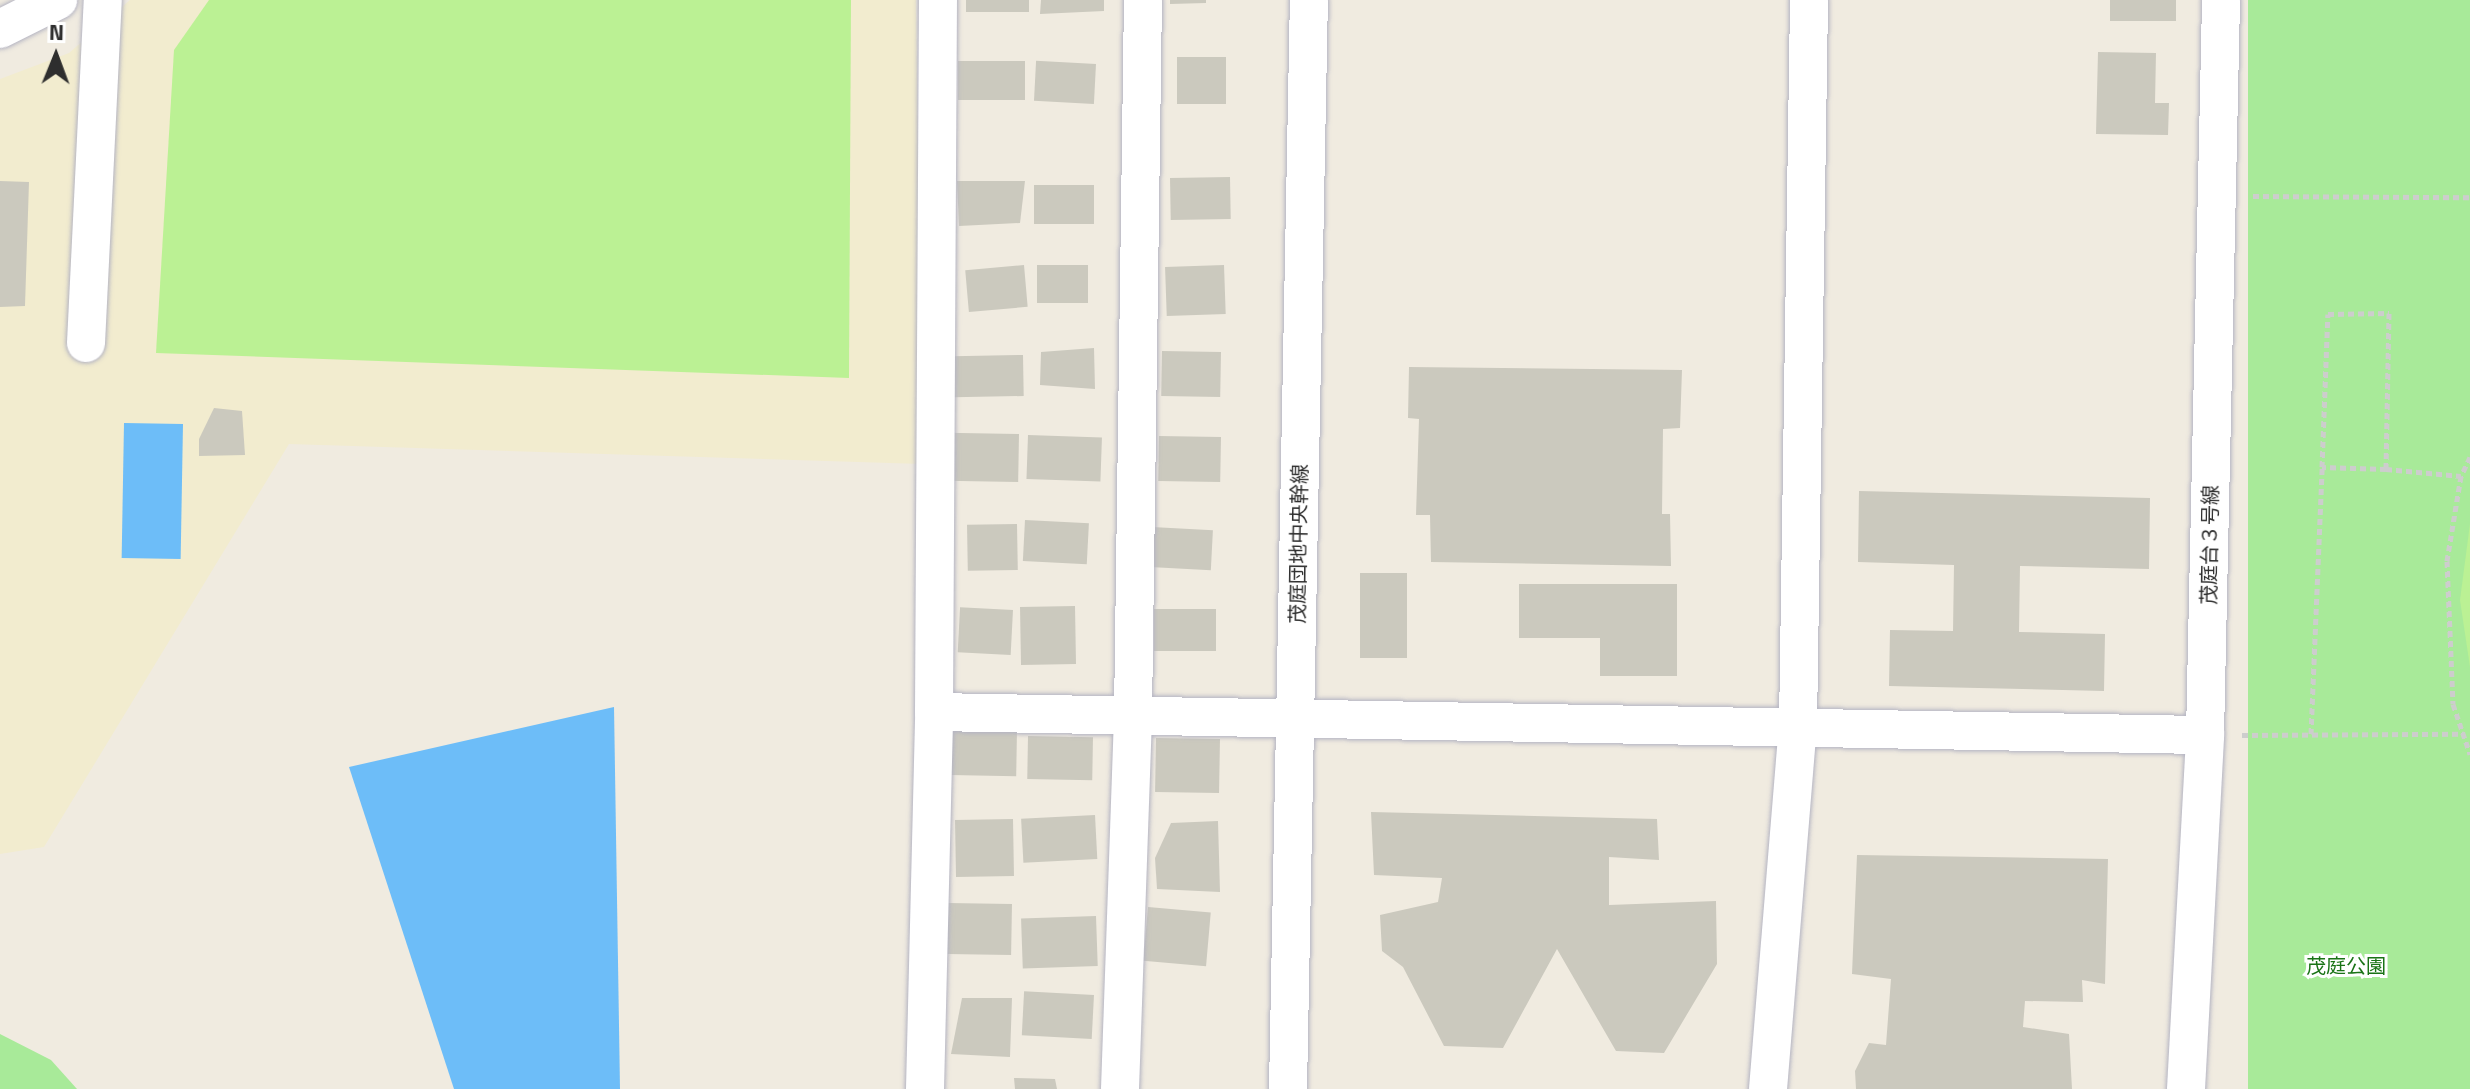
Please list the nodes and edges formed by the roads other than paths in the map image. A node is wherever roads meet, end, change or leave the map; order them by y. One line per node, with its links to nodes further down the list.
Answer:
1 (58, 0): 8 (street)
2 (103, 0): 9 (street)
3 (938, 0): 10 (street)
4 (1143, 0): 11 (street)
5 (1309, 0): 12 (street, 茂庭団地中央幹線)
6 (1809, 0): 13 (street)
7 (2221, 0): 14 (street, 茂庭台３号線)
8 (0, 29)
9 (86, 343)
10 (934, 712): 11 (street); 15 (street)
11 (1133, 714): 12 (street); 16 (street)
12 (1294, 718): 13 (street); 17 (street, 茂庭団地中央幹線)
13 (1798, 726): 14 (street); 18 (street)
14 (2205, 735): 19 (street, 茂庭台３号線)
15 (925, 1089)
16 (1120, 1089)
17 (1288, 1089)
18 (1768, 1089)
19 (2186, 1089)

